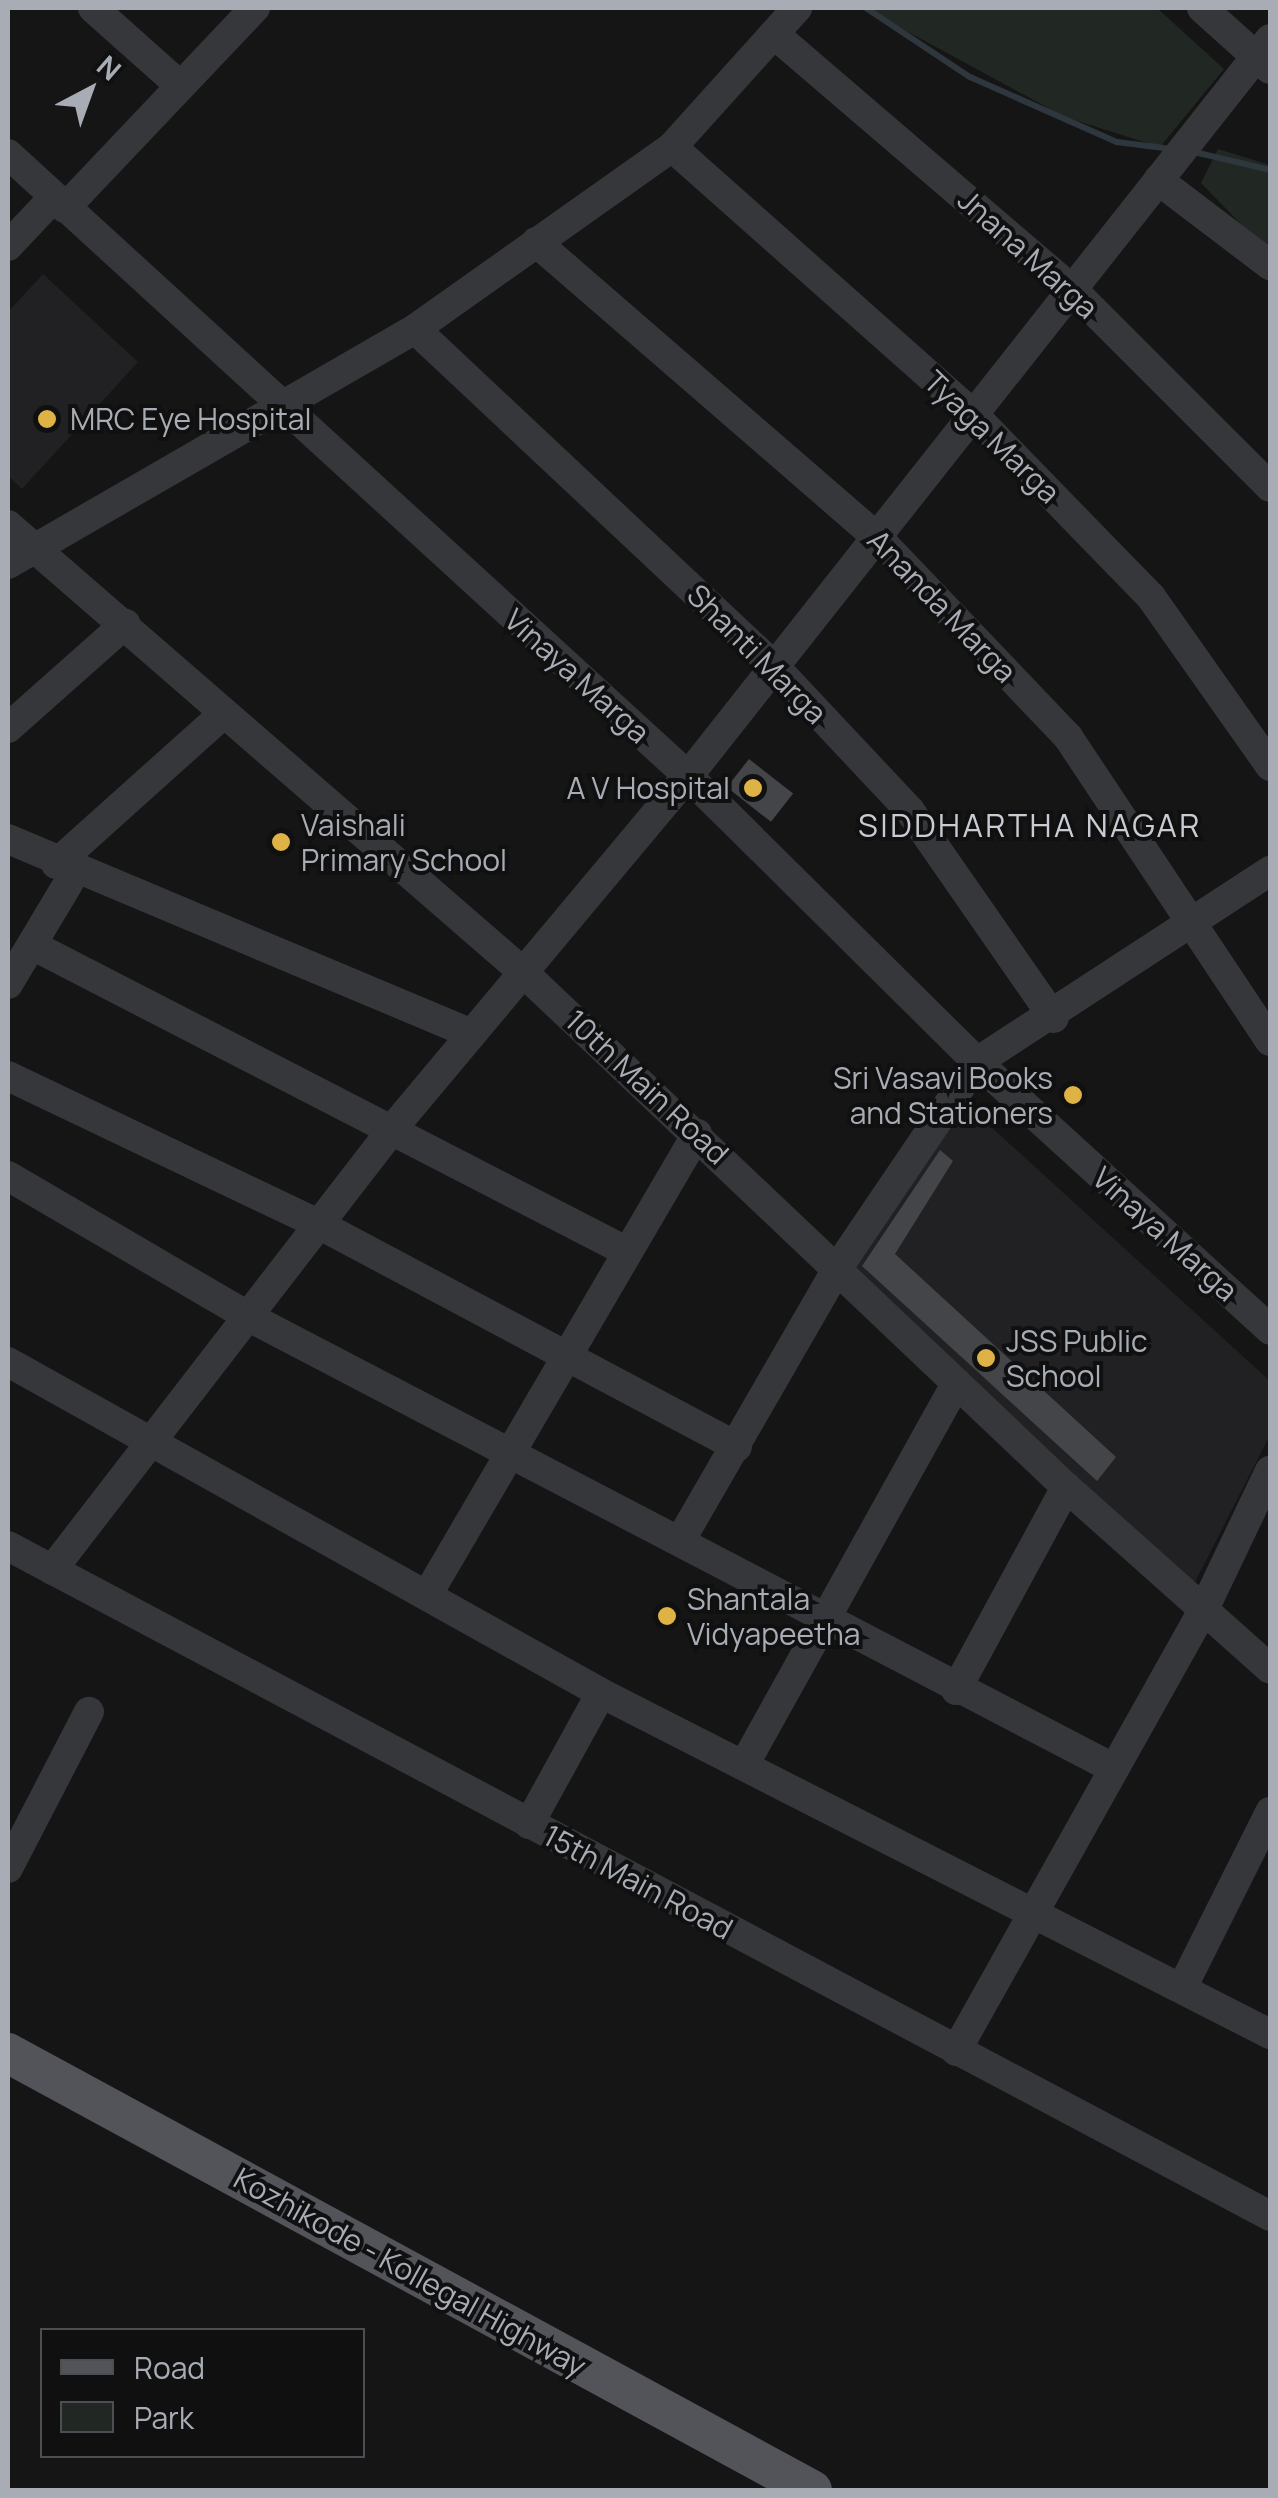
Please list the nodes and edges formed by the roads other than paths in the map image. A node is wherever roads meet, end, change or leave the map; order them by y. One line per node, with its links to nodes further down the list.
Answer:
1 (93, 8): 7 (street)
2 (255, 8): 7 (street)
3 (798, 8): 5 (street)
4 (1202, 8): 6 (street)
5 (774, 34): 8 (street); 15 (street, Jnana Marga)
6 (1266, 55): 10 (street)
7 (176, 82): 11 (street)
8 (672, 147): 12 (street); 18 (street, Tyaga Marga)
9 (8, 154): 11 (street, Vinaya Marga)
10 (1173, 161): 14 (street); 15 (street)
11 (60, 202): 13 (street); 17 (street, Vinaya Marga)
12 (536, 242): 16 (street); 20 (street, Ananda Marga)
13 (8, 246)
14 (1270, 265)
15 (1072, 289): 18 (street); 19 (street, Jnana Marga)
16 (414, 329): 17 (street); 23 (street, Shanti Marga)
17 (281, 409): 21 (street); 27 (street, Vinaya Marga)
18 (974, 414): 20 (street); 26 (street, Tyaga Marga)
19 (1270, 486)
20 (876, 537): 23 (street); 31 (street, Ananda Marga)
21 (14, 544): 22 (street, 10th Main Road)
22 (125, 624): 24 (street, 10th Main Road); 25 (street)
23 (774, 666): 27 (street); 35 (street, Shanti Marga)
24 (224, 714): 29 (street); 33 (street, 10th Main Road)
25 (8, 728)
26 (1270, 766)
27 (688, 776): 33 (street); 38 (street, Vinaya Marga)
28 (10, 844): 29 (street)
29 (66, 868): 32 (street); 36 (street)
30 (1270, 871): 31 (street)
31 (1188, 924): 35 (street); 37 (street, Ananda Marga)
32 (32, 944): 34 (street); 40 (street)
33 (524, 973): 36 (street); 41 (street, 10th Main Road)
34 (8, 984)
35 (1054, 1018): 38 (street)
36 (472, 1034): 40 (street)
37 (1270, 1041)
38 (977, 1062): 45 (street); 47 (street, Vinaya Marga)
39 (8, 1076): 43 (street)
40 (394, 1127): 43 (street); 44 (street)
41 (697, 1134): 44 (street); 45 (street, 10th Main Road)
42 (8, 1176): 46 (street)
43 (322, 1226): 46 (street); 48 (street)
44 (624, 1250): 48 (street)
45 (839, 1266): 50 (street, 10th Main Road); 52 (street)
46 (249, 1317): 51 (street); 53 (street)
47 (1270, 1330)
48 (561, 1355): 52 (street); 53 (street)
49 (8, 1362): 51 (street)
50 (957, 1383): 55 (street, 10th Main Road); 61 (street)
51 (156, 1446): 58 (street); 59 (street)
52 (736, 1446): 56 (street)
53 (506, 1448): 56 (street); 59 (street)
54 (1270, 1471): 60 (street)
55 (1066, 1488): 60 (street, 10th Main Road); 63 (street)
56 (680, 1541): 61 (street)
57 (8, 1546): 58 (street, 15th Main Road)
58 (52, 1570): 69 (street, 15th Main Road)
59 (430, 1592): 64 (street)
60 (1205, 1607): 62 (street, 10th Main Road); 67 (street)
61 (820, 1620): 63 (street); 66 (street)
62 (1270, 1669)
63 (956, 1690): 67 (street)
64 (601, 1692): 66 (street); 69 (street)
65 (89, 1712): 70 (street)
66 (744, 1765): 71 (street)
67 (1111, 1767): 71 (street)
68 (1270, 1812): 72 (street)
69 (529, 1824): 74 (street, 15th Main Road)
70 (8, 1868)
71 (1034, 1913): 72 (street); 74 (street)
72 (1182, 1988): 73 (street)
73 (1270, 2034)
74 (956, 2052): 77 (street, 15th Main Road)
75 (8, 2053): 79 (main road, Kozhikode - Kollegal Highway)
76 (8, 2079): 78 (main road)
77 (1270, 2216)
78 (775, 2490)
79 (812, 2490)

